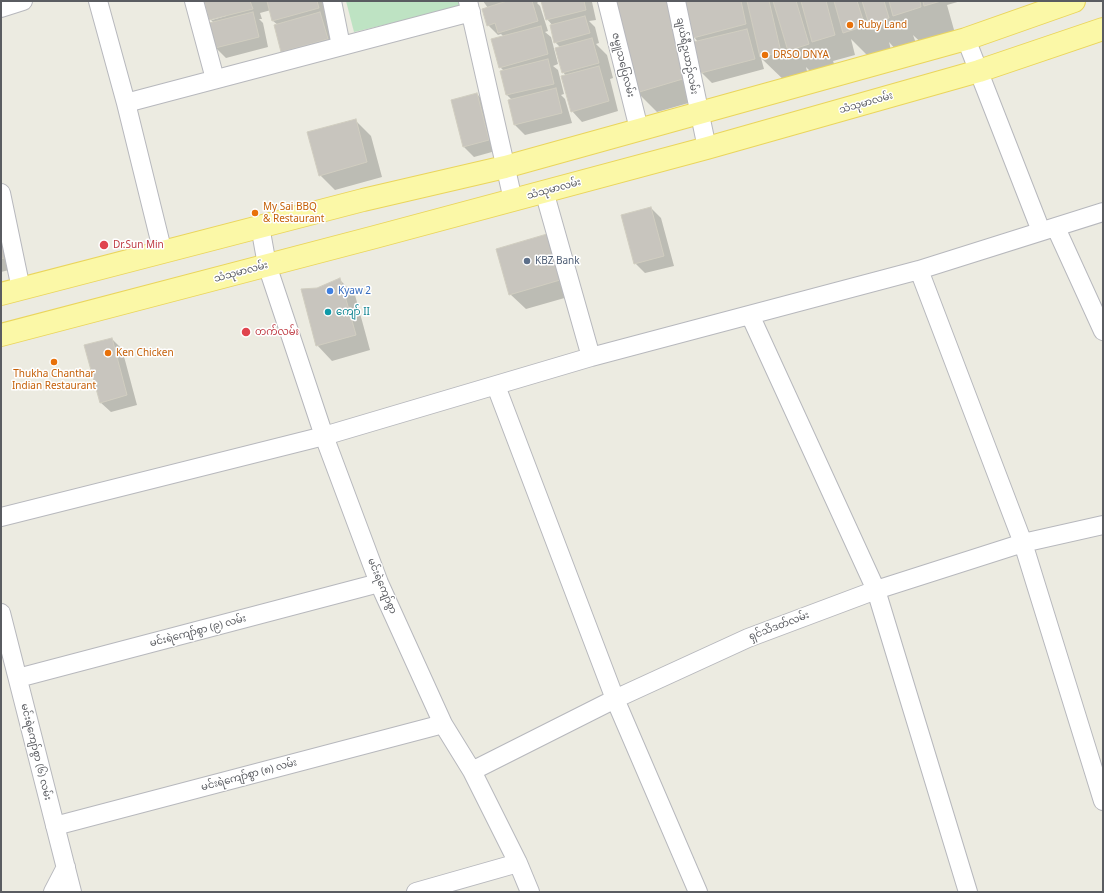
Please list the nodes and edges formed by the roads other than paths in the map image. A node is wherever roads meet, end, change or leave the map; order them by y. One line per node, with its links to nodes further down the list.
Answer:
1 (23, 1): 9 (street)
2 (98, 1): 15 (street)
3 (194, 1): 14 (street)
4 (332, 1): 12 (street)
5 (607, 1): 17 (street, ဇမ္ဗူသပြေလမ်း)
6 (676, 1): 16 (street, ချယ်ရီဥယာဉ်လမ်း)
7 (1074, 1): 11 (main road)
8 (470, 6): 12 (street); 19 (street)
9 (1, 8)
10 (1103, 29): 13 (main road, သံသုမာလမ်း)
11 (966, 38): 13 (street); 16 (main road)
12 (341, 46): 14 (street)
13 (979, 71): 18 (main road, သံသုမာလမ်း); 25 (street)
14 (215, 79): 15 (street)
15 (126, 102): 26 (street)
16 (699, 112): 17 (main road); 18 (street, ချယ်ရီဥယာဉ်လမ်း)
17 (639, 129): 19 (main road)
18 (707, 148): 20 (main road, သံသုမာလမ်း)
19 (505, 167): 22 (street); 24 (main road)
20 (544, 191): 22 (main road, သံသုမာလမ်း); 33 (street)
21 (1, 193): 29 (street)
22 (513, 200): 27 (main road, သံသုမာလမ်း)
23 (1103, 212): 25 (street)
24 (260, 226): 26 (main road); 27 (street, မင်းရဲကျော်စွာ)
25 (1049, 230): 28 (street); 31 (street)
26 (162, 253): 29 (main road)
27 (267, 265): 32 (main road, သံသုမာလမ်း); 35 (street, မင်းရဲကျော်စွာ)
28 (919, 270): 30 (street); 38 (street)
29 (11, 292)
30 (750, 315): 33 (street); 40 (street)
31 (1103, 331)
32 (1, 335)
33 (591, 357): 34 (street)
34 (496, 386): 35 (street); 43 (street)
35 (324, 436): 36 (street); 39 (street, မင်းရဲကျော်စွာ)
36 (1, 517)
37 (1103, 525): 38 (street, ရှင်သိဒတ်လမ်း)
38 (1023, 543): 40 (street, ရှင်သိဒတ်လမ်း); 46 (street)
39 (379, 583): 42 (street, မင်းရဲကျော်စွာ (၉) လမ်း); 44 (street, မင်းရဲကျော်စွာ)
40 (876, 590): 43 (street, ရှင်သိဒတ်လမ်း); 55 (street)
41 (1, 613): 42 (street, မင်းရဲကျော်စွာ (၆) လမ်း)
42 (18, 678): 47 (street, မင်းရဲကျော်စွာ (၆) လမ်း)
43 (615, 699): 45 (street, ရှင်သိဒတ်လမ်း); 54 (street)
44 (444, 724): 45 (street, မင်းရဲကျော်စွာ); 47 (street, မင်းရဲကျော်စွာ (၈) လမ်း)
45 (472, 770): 48 (street, မင်းရဲကျော်စွာ)
46 (1103, 801)
47 (55, 826): 49 (street, မင်းရဲကျော်စွာ (၆) လမ်း)
48 (518, 863): 52 (street); 53 (street, မင်းရဲကျော်စွာ)
49 (66, 867): 50 (street); 51 (street, မင်းရဲကျော်စွာ (၆) လမ်း)
50 (53, 892)
51 (72, 892)
52 (416, 892)
53 (530, 892)
54 (698, 892)
55 (968, 892)

